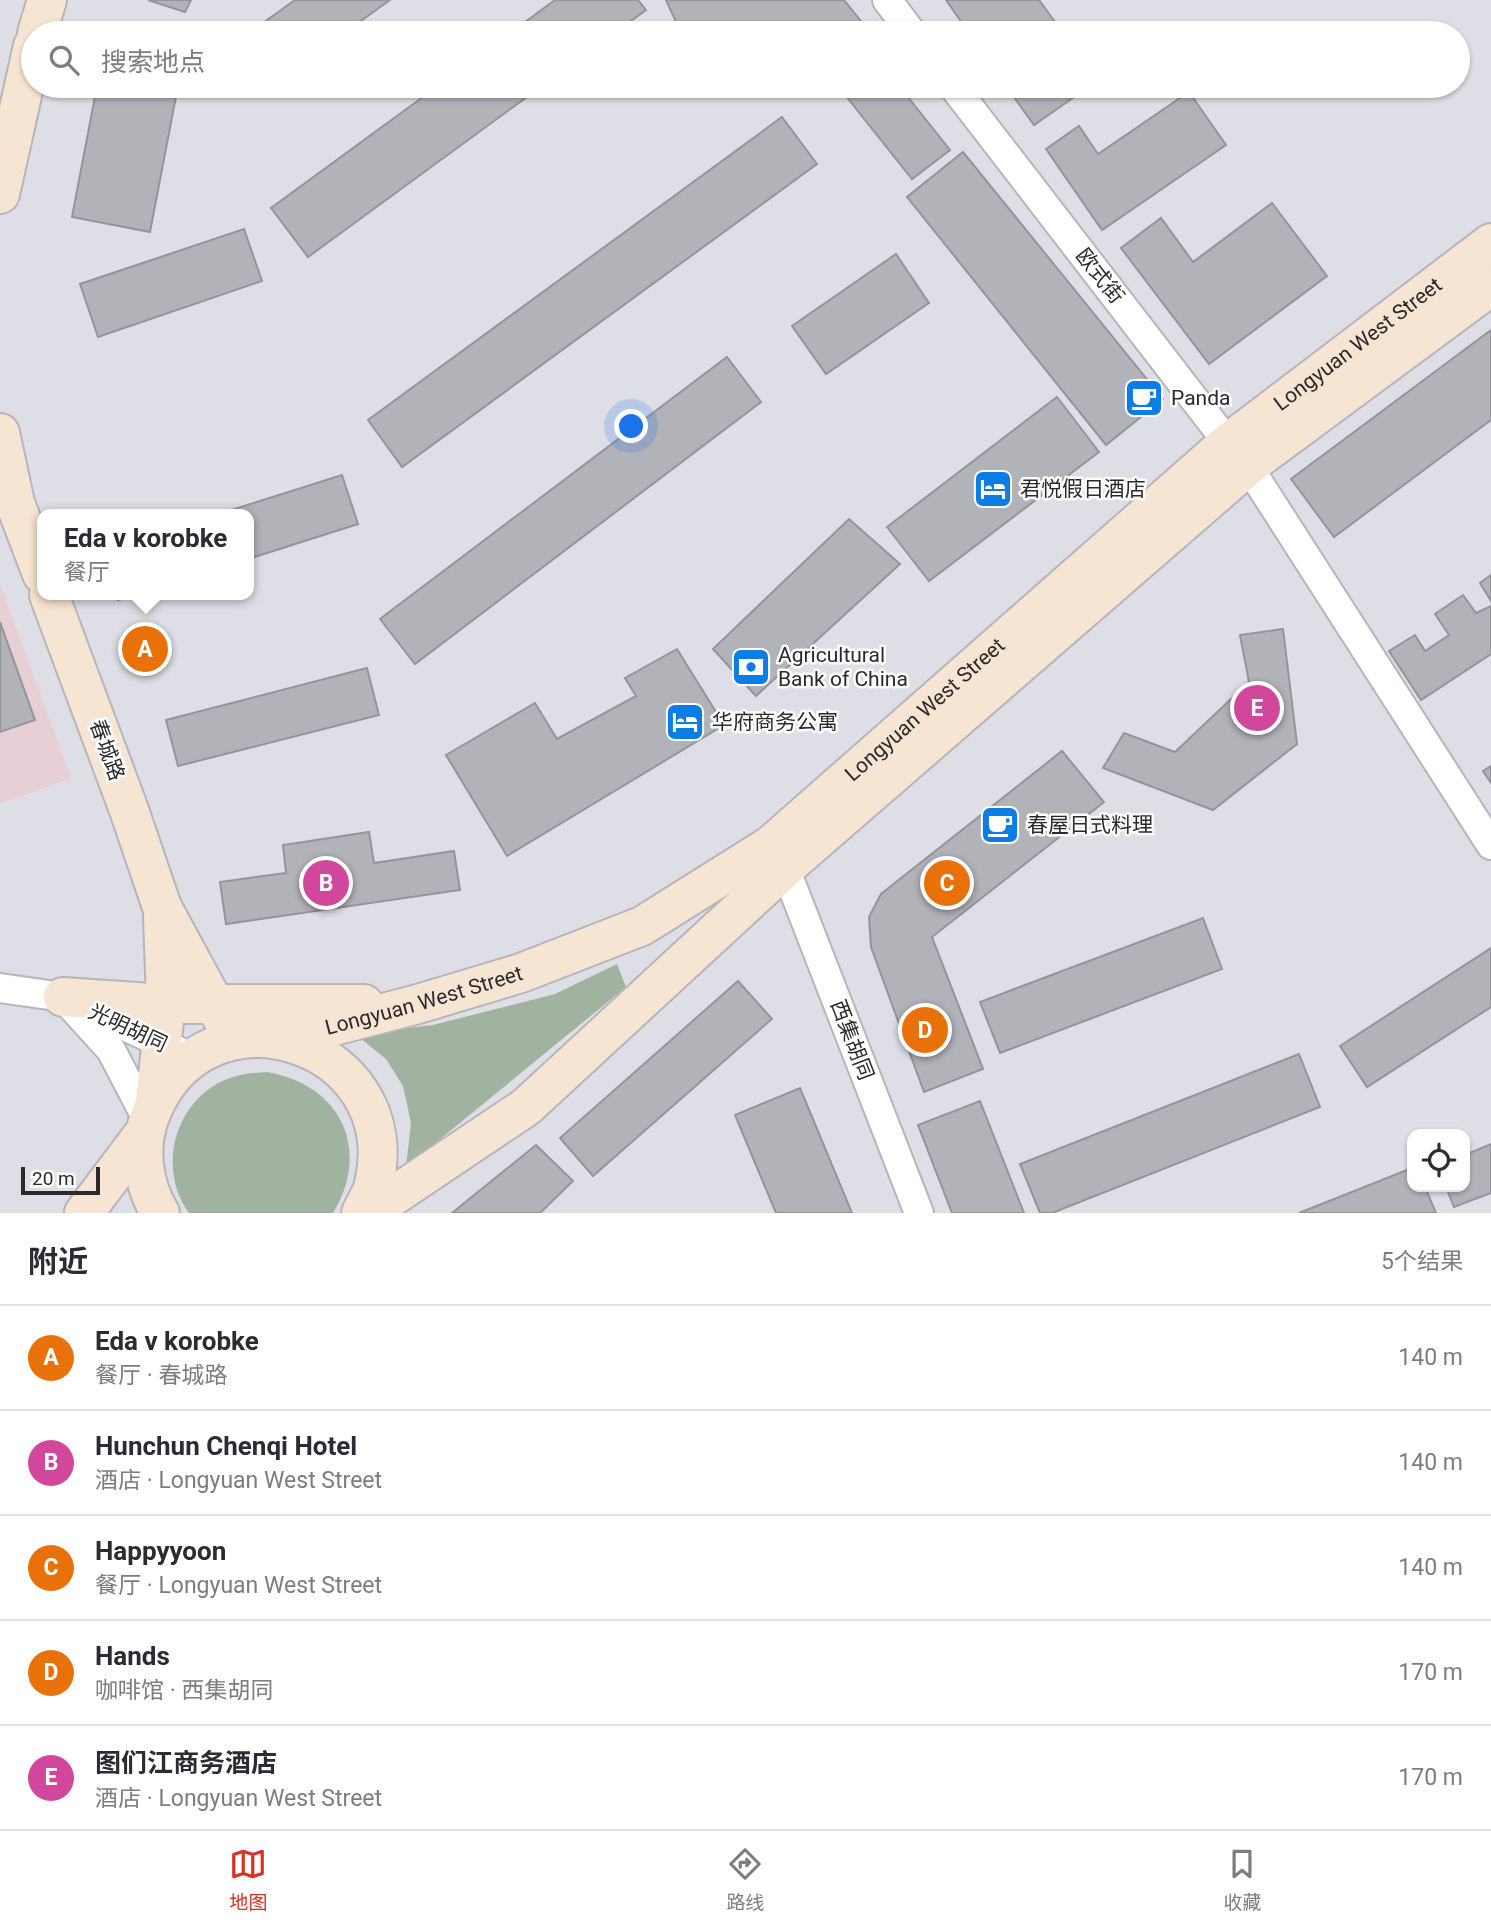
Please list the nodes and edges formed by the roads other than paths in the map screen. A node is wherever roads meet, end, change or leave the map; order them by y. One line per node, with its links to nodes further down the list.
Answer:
1 (47, 0): 3 (main road)
2 (887, 0): 4 (street)
3 (41, 21)
4 (903, 21)
5 (21, 98): 7 (main road)
6 (962, 98): 11 (street, 欧式街)
7 (0, 194)
8 (1491, 243): 11 (main road, Longyuan West Street)
9 (1491, 286): 11 (main road, Longyuan West Street)
10 (0, 433): 12 (main road)
11 (1238, 455): 14 (street, 欧式街); 15 (main road, Longyuan West Street); 21 (main road, Longyuan West Street)
12 (37, 560)
13 (52, 600): 16 (main road, 春城路)
14 (1491, 845)
15 (785, 868): 29 (main road, Longyuan West Street); 30 (street, 西集胡同)
16 (162, 906): 19 (main road); 20 (main road)
17 (0, 988): 18 (street, 光明胡同)
18 (63, 997): 19 (main road); 24 (street, 光明胡同); 25 (street, 光明胡同)
19 (166, 1004): 20 (main road); 24 (main road)
20 (215, 1004): 21 (main road); 22 (main road)
21 (418, 1004): 23 (main road, Longyuan West Street)
22 (234, 1040): 23 (main road); 24 (main road)
23 (284, 1040): 28 (main road)
24 (178, 1051): 25 (main road)
25 (149, 1118): 26 (main road); 27 (main road)
26 (84, 1213)
27 (160, 1213)
28 (361, 1213)
29 (368, 1213)
30 (919, 1213)

